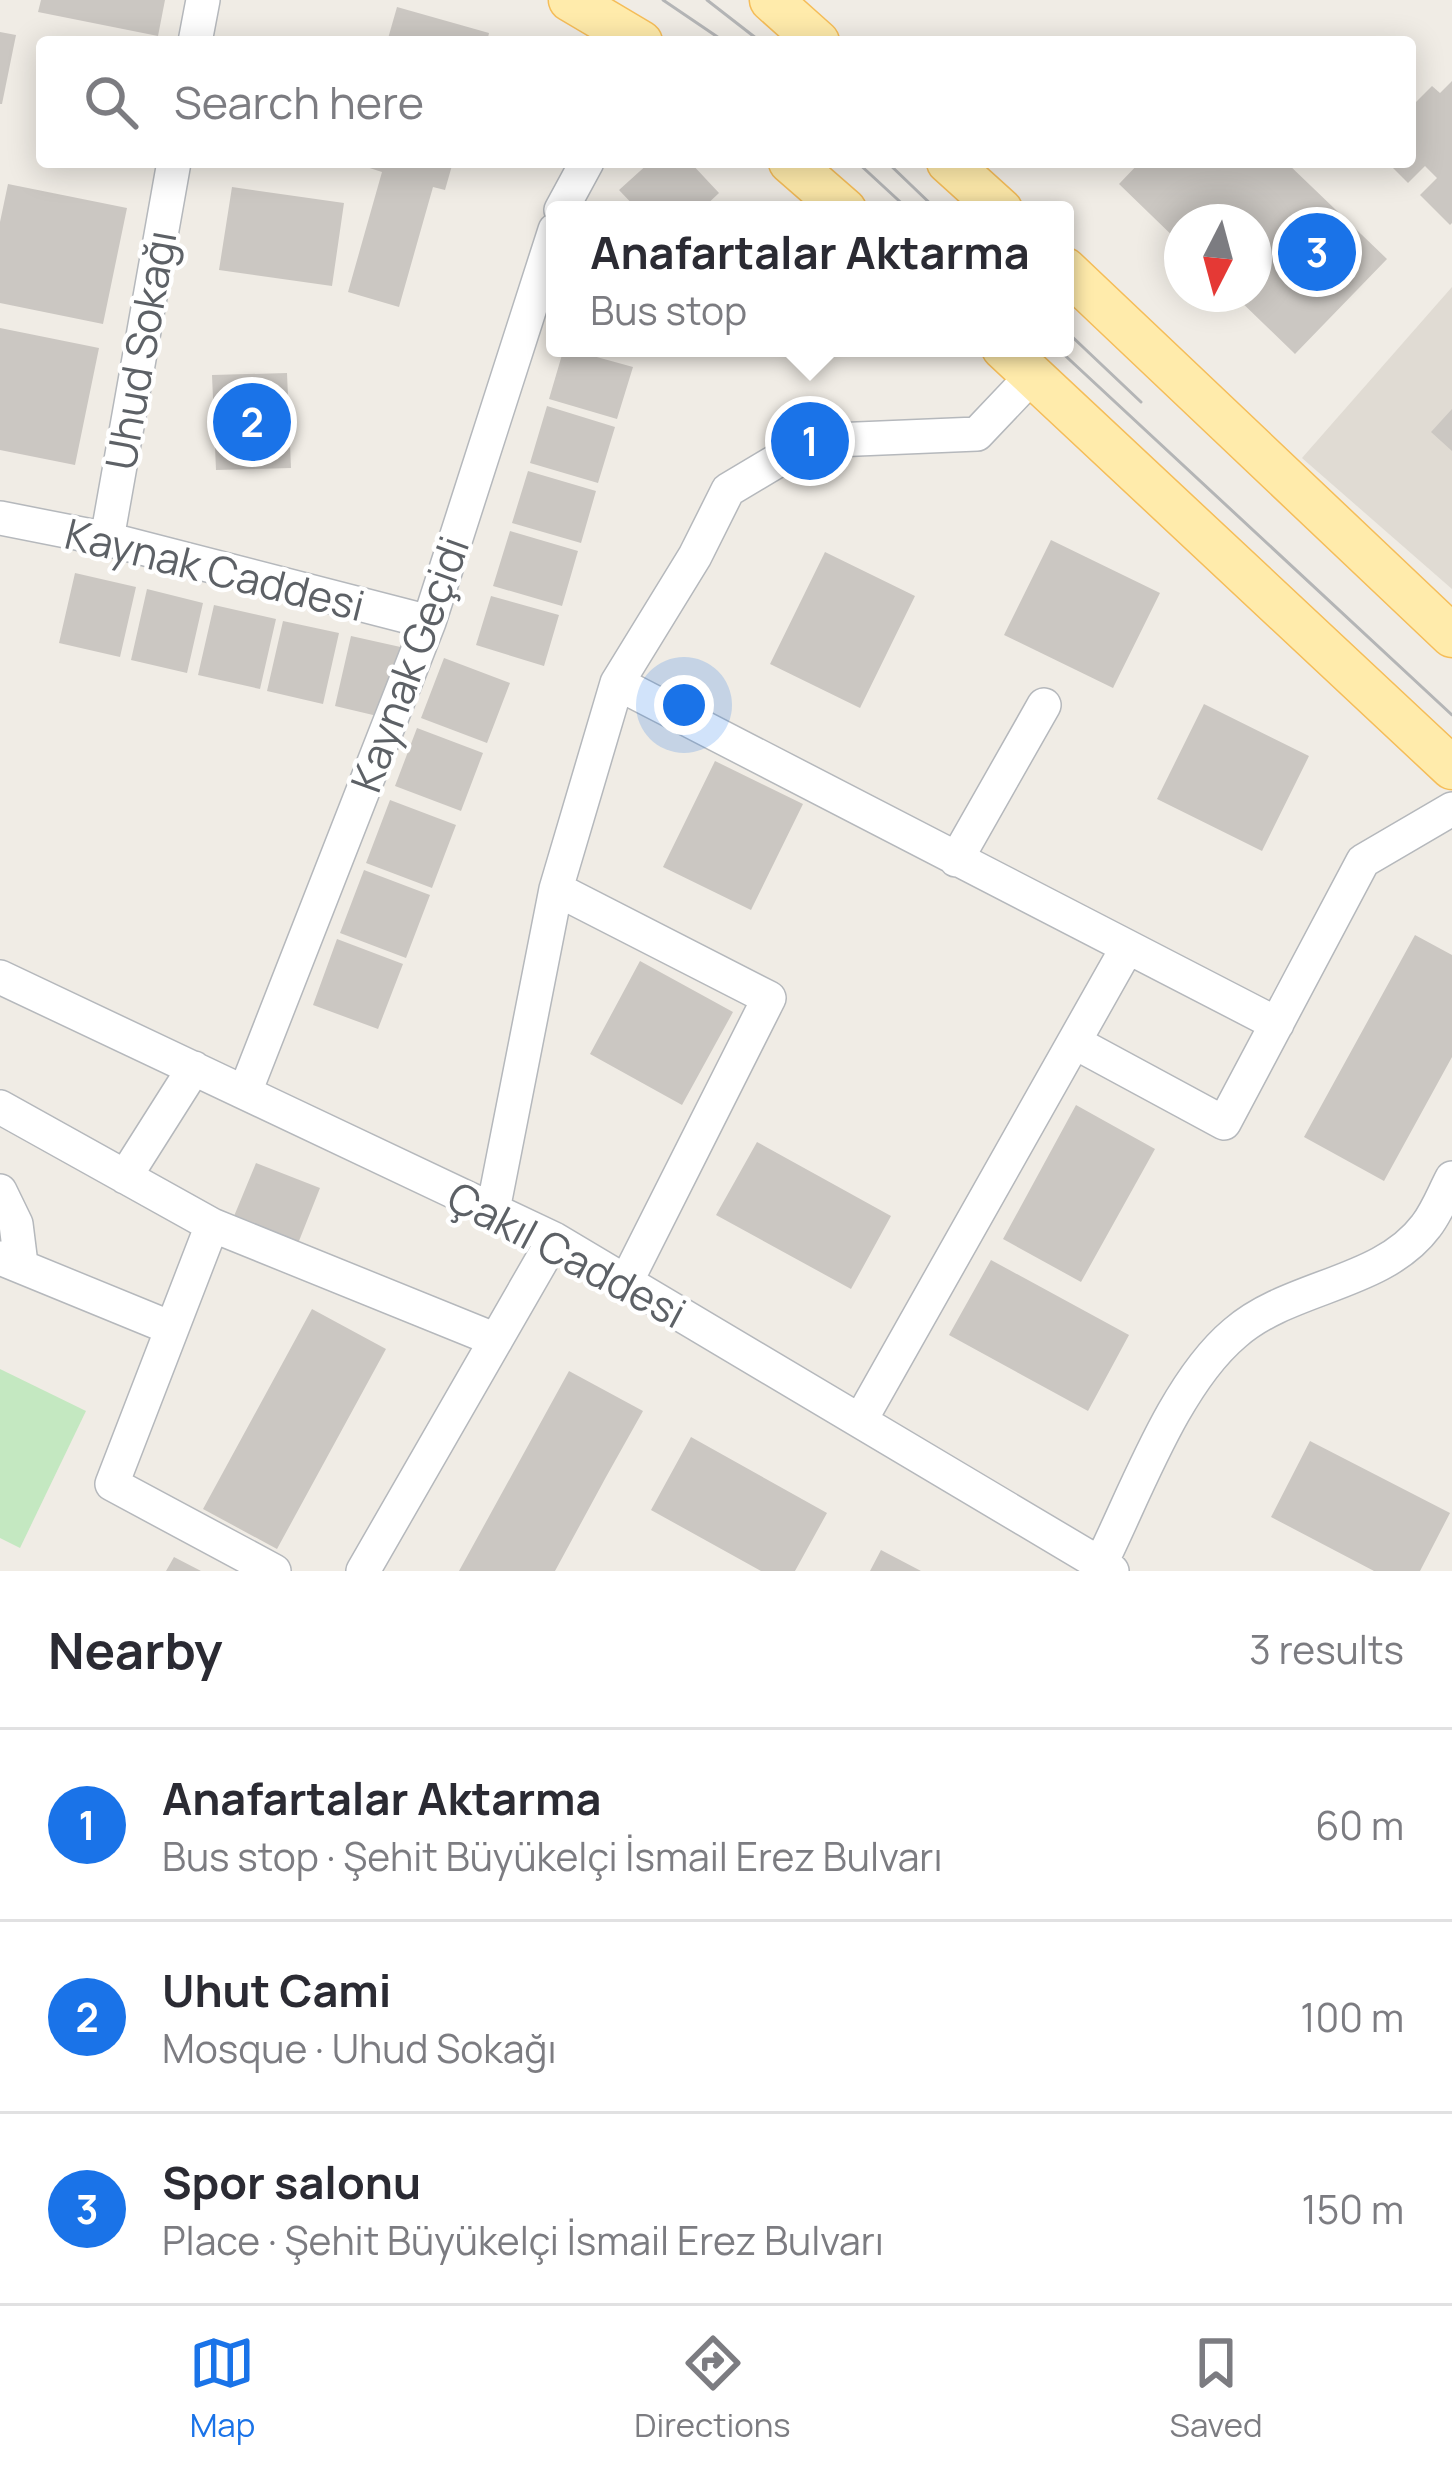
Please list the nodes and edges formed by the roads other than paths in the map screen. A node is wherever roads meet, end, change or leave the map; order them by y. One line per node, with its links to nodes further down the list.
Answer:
1 (203, 0): 4 (street)
2 (570, 0): 5 (main road)
3 (771, 0): 6 (main road)
4 (196, 36)
5 (631, 36)
6 (811, 36)
7 (173, 168): 18 (street, Uhud Sokağı)
8 (584, 168): 11 (street)
9 (797, 168): 12 (main road)
10 (956, 168): 13 (main road)
11 (566, 201)
12 (835, 201)
13 (991, 201)
14 (546, 258): 19 (street, Kaynak Geçidi)
15 (1074, 278): 20 (main road)
16 (1018, 361): 21 (street); 23 (main road)
17 (0, 518): 18 (street, Kaynak Caddesi)
18 (106, 539): 19 (street, Kaynak Caddesi)
19 (429, 622): 32 (street, Kaynak Geçidi)
20 (1452, 636)
21 (616, 682): 25 (street); 26 (street)
22 (1044, 705): 25 (street)
23 (1452, 768)
24 (1452, 809): 29 (street)
25 (956, 860): 27 (street)
26 (556, 889): 37 (street); 41 (street)
27 (1127, 947): 29 (street); 30 (street)
28 (0, 977): 31 (street, Çakıl Caddesi)
29 (1277, 1024): 30 (street)
30 (1076, 1043): 44 (street)
31 (194, 1068): 32 (street, Çakıl Caddesi); 34 (street)
32 (245, 1092): 37 (street, Çakıl Caddesi)
33 (0, 1107): 34 (street)
34 (124, 1177): 38 (street)
35 (1452, 1178): 45 (street)
36 (0, 1191): 40 (street)
37 (493, 1210): 39 (street, Çakıl Caddesi)
38 (212, 1226): 42 (street); 43 (street)
39 (554, 1239): 41 (street, Çakıl Caddesi); 43 (street)
40 (11, 1261): 42 (street)
41 (626, 1282): 44 (street, Çakıl Caddesi)
42 (171, 1328): 46 (street)
43 (496, 1340): 47 (street)
44 (860, 1421): 45 (street, Çakıl Caddesi)
45 (1103, 1569)
46 (274, 1571)
47 (363, 1571)

